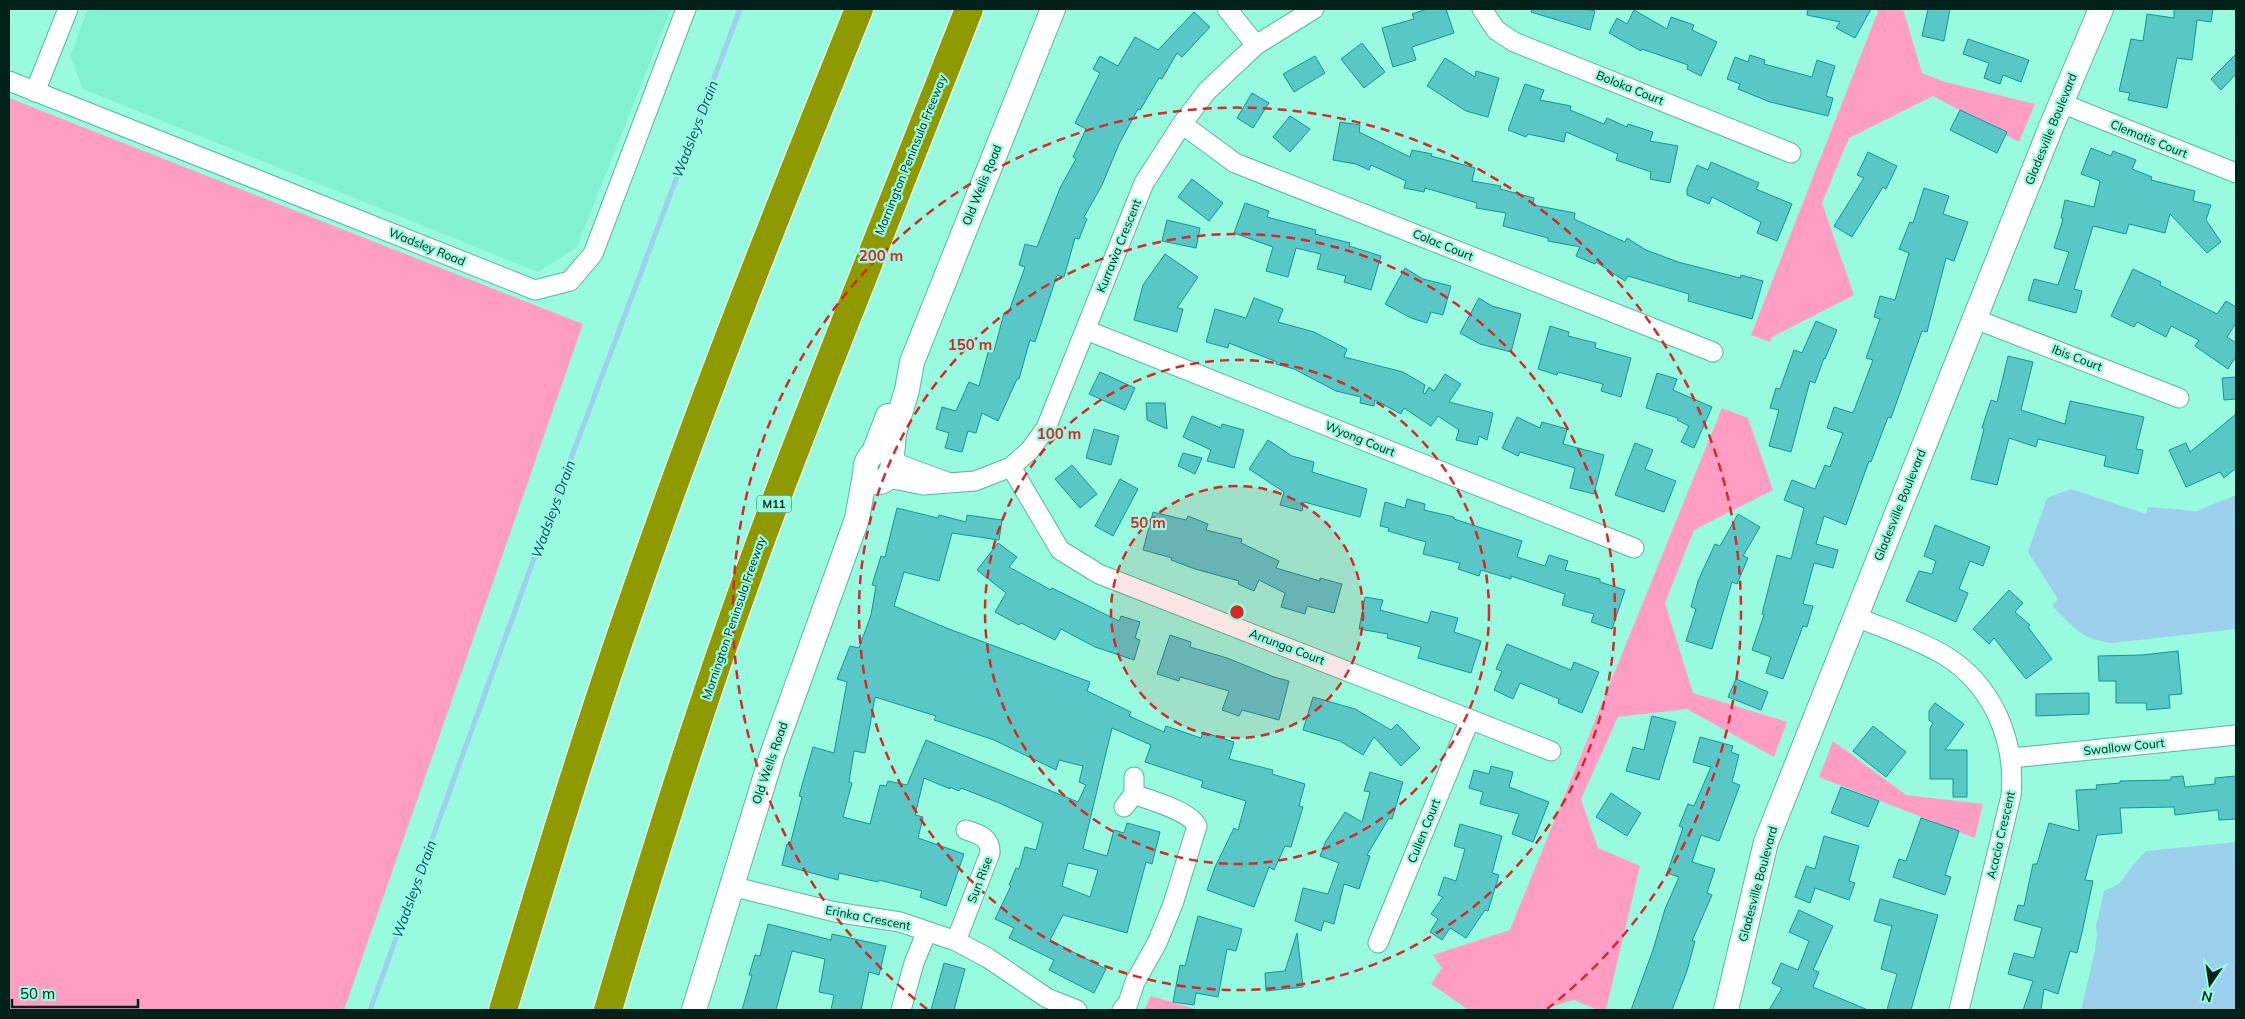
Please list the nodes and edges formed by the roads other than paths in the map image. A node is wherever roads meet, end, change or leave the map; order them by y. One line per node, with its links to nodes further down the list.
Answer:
1 (68, 9): 12 (street)
2 (686, 9): 12 (street, Wadsley Road)
3 (859, 9): 35 (highway)
4 (969, 9): 36 (highway, Mornington Peninsula Freeway / M11)
5 (1053, 9): 22 (street, Old Wells Road)
6 (1227, 9): 10 (street)
7 (1314, 9): 10 (street, Kurrawa Crescent)
8 (1482, 9): 15 (street, Boloka Court)
9 (2101, 9): 13 (street, Gladesville Boulevard)
10 (1256, 45): 14 (street, Kurrawa Crescent)
11 (9, 81): 12 (street, Wadsley Road)
12 (35, 92)
13 (2061, 103): 16 (street, Clematis Court); 17 (street, Gladesville Boulevard)
14 (1182, 124): 18 (street, Kurrawa Crescent); 19 (street, Colac Court)
15 (1790, 153)
16 (2236, 173)
17 (1975, 319): 20 (street, Ibis Court); 24 (street, Gladesville Boulevard)
18 (1086, 330): 21 (street, Kurrawa Crescent); 23 (street, Wyong Court)
19 (1713, 352)
20 (2179, 398)
21 (1011, 466): 22 (street, Kurrawa Crescent); 25 (street, Arrunga Court)
22 (882, 467): 31 (street, Old Wells Road)
23 (1634, 548)
24 (1856, 617): 28 (street, Acacia Crescent); 41 (street, Gladesville Boulevard)
25 (1470, 718): 27 (street, Arrunga Court); 34 (street, Cullen Court)
26 (2236, 735): 28 (street, Swallow Court)
27 (1551, 751)
28 (2012, 758): 42 (street, Acacia Crescent)
29 (1131, 793): 40 (street)
30 (966, 830): 33 (street, Sun Rise)
31 (731, 886): 32 (street, Erinka Crescent); 37 (street, Old Wells Road)
32 (927, 931): 33 (street, Erinka Crescent); 38 (street)
33 (956, 941): 39 (street, Erinka Crescent)
34 (1378, 943)
35 (503, 1010)
36 (608, 1010)
37 (694, 1010)
38 (901, 1010)
39 (1077, 1010)
40 (1122, 1010)
41 (1726, 1010)
42 (1959, 1010)

